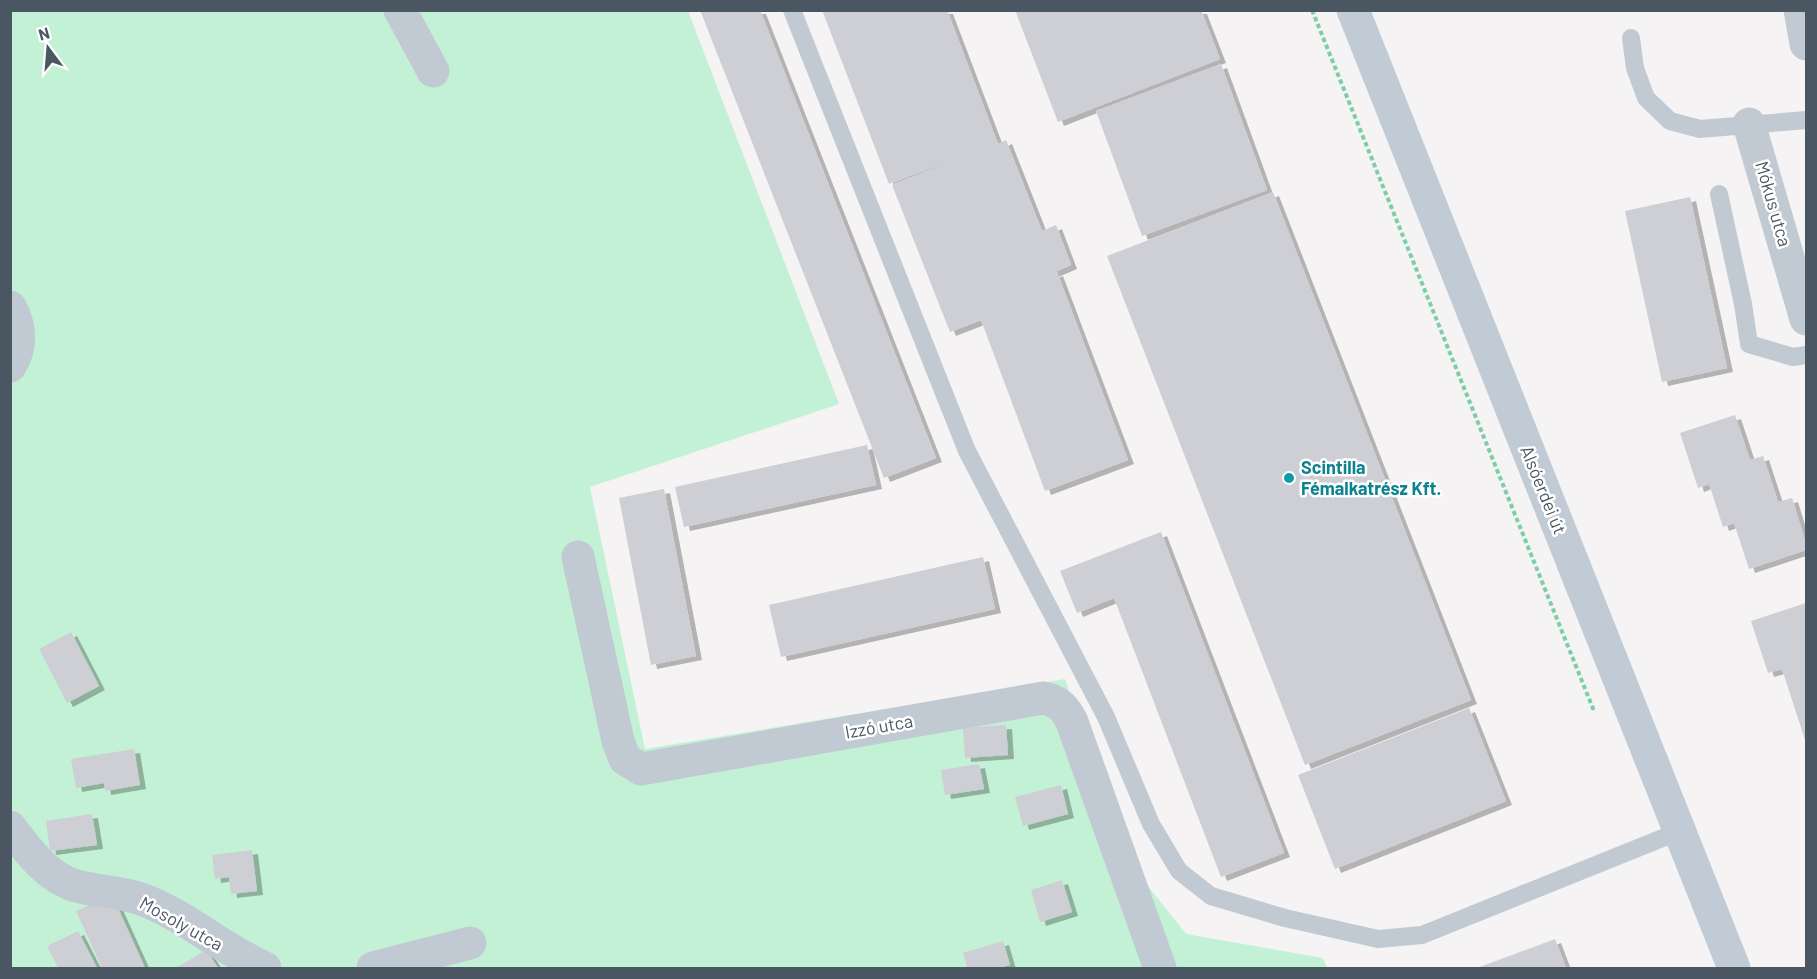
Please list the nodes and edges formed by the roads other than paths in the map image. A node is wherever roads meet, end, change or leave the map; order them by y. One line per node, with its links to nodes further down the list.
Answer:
1 (400, 10): 7 (street)
2 (792, 10): 17 (lane)
3 (1353, 10): 17 (main road, Alsóerdei út)
4 (1800, 10): 6 (street)
5 (1630, 38): 9 (lane)
6 (1806, 44)
7 (432, 71)
8 (1806, 120): 9 (lane)
9 (1749, 124): 12 (street, Mókus utca)
10 (1719, 194): 13 (lane)
11 (10, 307): 14 (street)
12 (1806, 319)
13 (1806, 355)
14 (10, 366)
15 (578, 557): 21 (street, Izzó utca)
16 (10, 827): 19 (street, Mosoly utca)
17 (1680, 831): 22 (main road, Alsóerdei út)
18 (470, 943): 20 (street)
19 (265, 969)
20 (373, 969)
21 (1160, 969)
22 (1734, 969)

